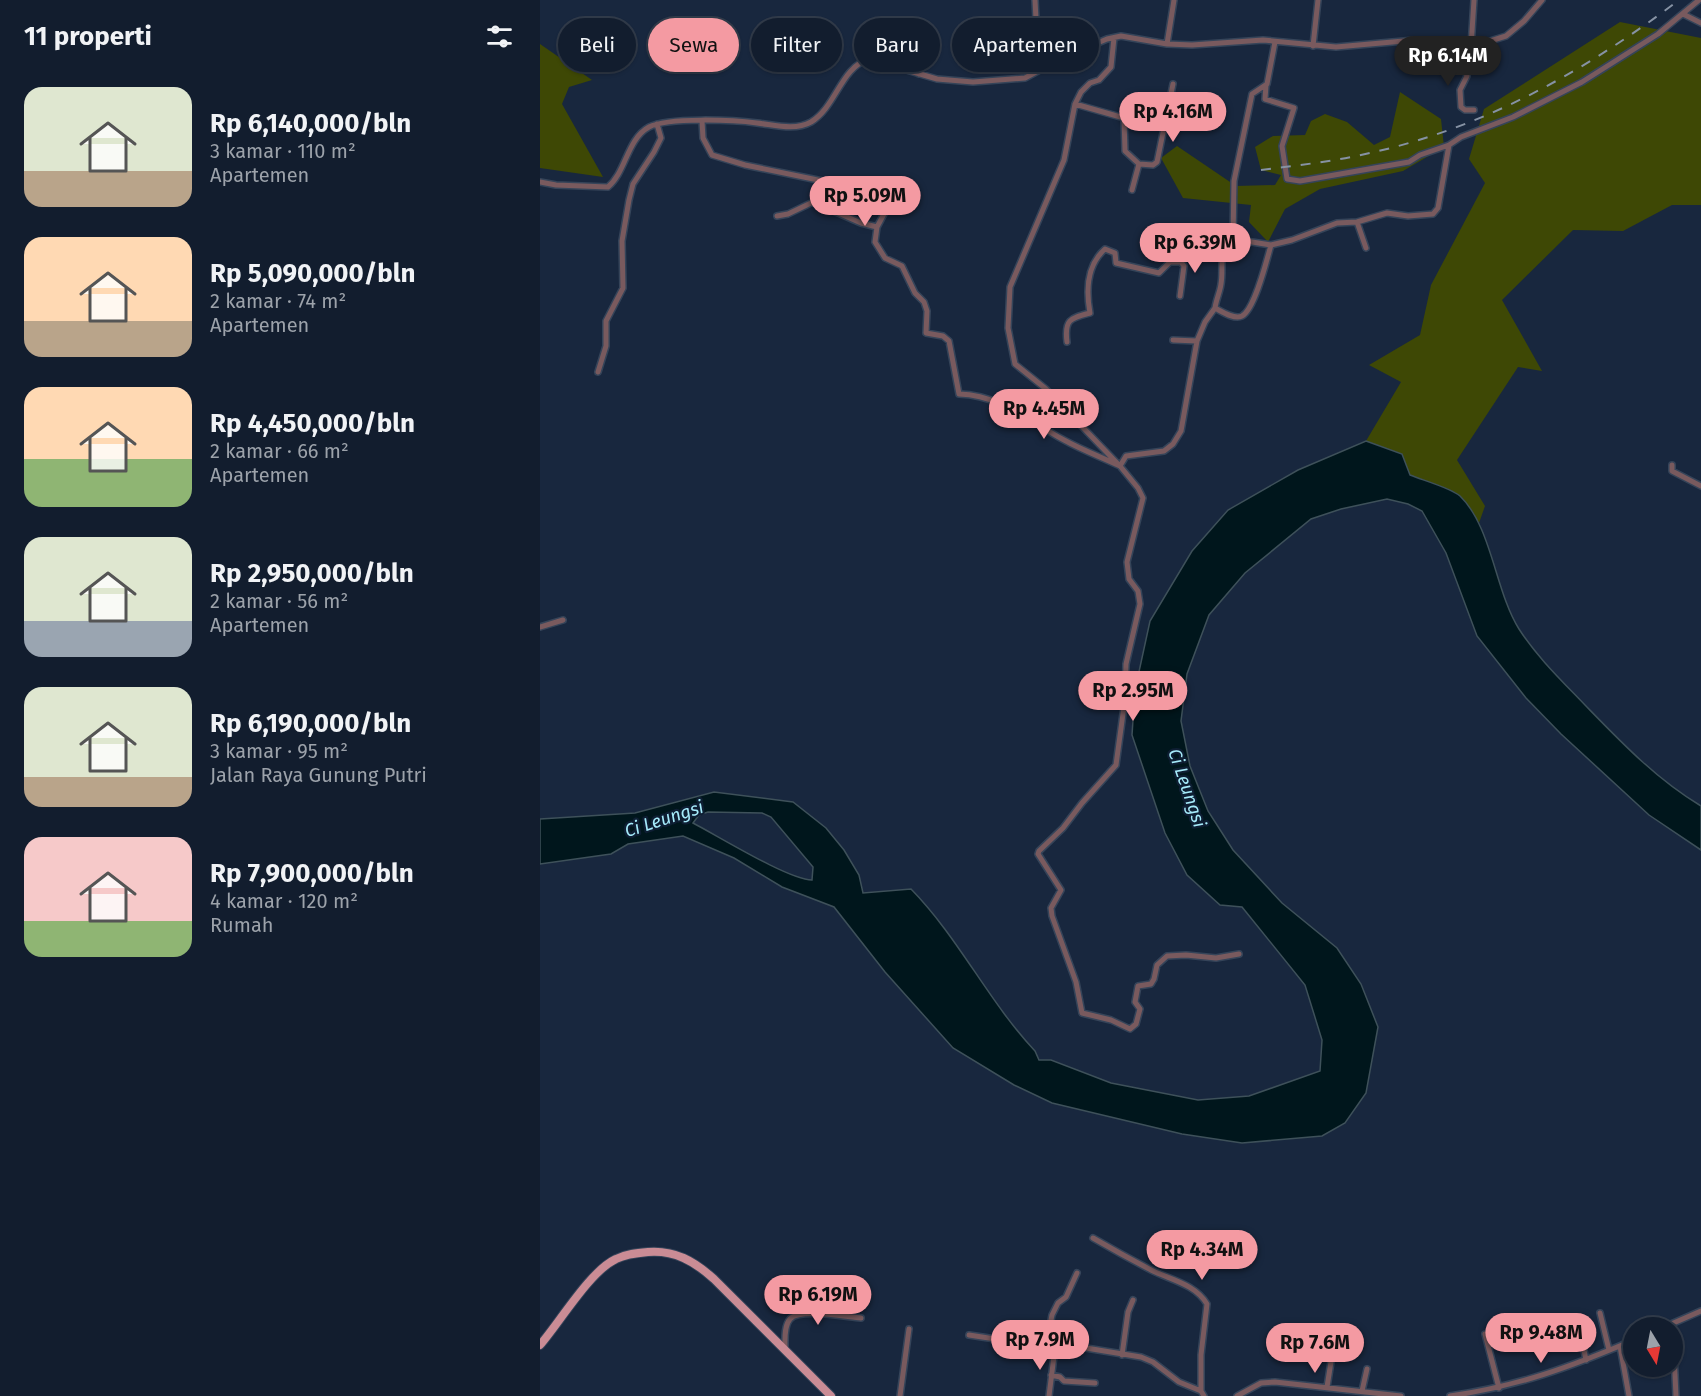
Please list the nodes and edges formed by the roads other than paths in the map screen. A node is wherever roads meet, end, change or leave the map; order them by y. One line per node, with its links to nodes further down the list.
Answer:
1 (1035, 0): 8 (street)
2 (1174, 0): 13 (street)
3 (1318, 0): 14 (street)
4 (1474, 0): 16 (street)
5 (1542, 0): 16 (street)
6 (1699, 0): 7 (street)
7 (1683, 14): 9 (street); 25 (street)
8 (1036, 18)
9 (1701, 23)
10 (1114, 38): 12 (street); 13 (street); 21 (street)
11 (1275, 42): 13 (street); 14 (street); 20 (street)
12 (1099, 44)
13 (1167, 44)
14 (1313, 46): 15 (street)
15 (1459, 47): 16 (street); 22 (street)
16 (1471, 47)
17 (1033, 72): 18 (street)
18 (919, 74): 23 (street)
19 (1173, 84): 26 (street)
20 (1266, 85): 25 (street); 32 (street)
21 (1076, 104): 26 (street); 43 (street)
22 (1474, 110)
23 (702, 121): 24 (street); 31 (street)
24 (657, 124): 27 (street); 41 (street)
25 (1449, 145): 30 (street)
26 (1139, 164): 28 (street)
27 (540, 182)
28 (1132, 190)
29 (777, 216): 31 (street)
30 (1357, 222): 33 (street); 34 (street)
31 (878, 226): 43 (street)
32 (1231, 240): 33 (street); 35 (street); 37 (street)
33 (1271, 245): 37 (street)
34 (1366, 248)
35 (1180, 262): 36 (street); 40 (street)
36 (1180, 296)
37 (1215, 308): 39 (street)
38 (1173, 340): 39 (street)
39 (1197, 341): 43 (street)
40 (1067, 342)
41 (598, 372)
42 (1672, 465): 44 (street)
43 (1120, 466): 47 (street)
44 (1701, 486)
45 (563, 620): 46 (street)
46 (540, 627)
47 (1239, 954)
48 (1093, 1238): 77 (street)
49 (1077, 1273): 62 (street)
50 (1133, 1300): 67 (street)
51 (1701, 1311): 54 (street)
52 (1600, 1313): 66 (street)
53 (861, 1318): 64 (street)
54 (1683, 1319)
55 (909, 1329): 80 (street)
56 (1580, 1331): 68 (street)
57 (1485, 1334): 74 (street)
58 (969, 1335): 62 (street)
59 (1334, 1343): 73 (street)
60 (540, 1345): 64 (main road)
61 (1623, 1345): 63 (street)
62 (1046, 1346): 65 (street)
63 (1620, 1346): 66 (street); 85 (street)
64 (785, 1347): 76 (main road)
65 (1055, 1348): 67 (street); 70 (street)
66 (1609, 1350): 68 (street)
67 (1122, 1355): 77 (street)
68 (1586, 1360): 74 (street)
69 (1367, 1369): 75 (street)
70 (1051, 1375): 72 (street); 81 (street)
71 (1675, 1377): 86 (street)
72 (1095, 1383)
73 (1327, 1388): 75 (street); 82 (street)
74 (1499, 1388): 78 (street)
75 (1362, 1391): 83 (street)
76 (824, 1393): 79 (main road)
77 (1203, 1393)
78 (1487, 1394): 84 (street)
79 (831, 1396)
80 (900, 1396)
81 (1049, 1396)
82 (1237, 1396)
83 (1401, 1396)
84 (1450, 1396)
85 (1629, 1396)
86 (1676, 1396)

